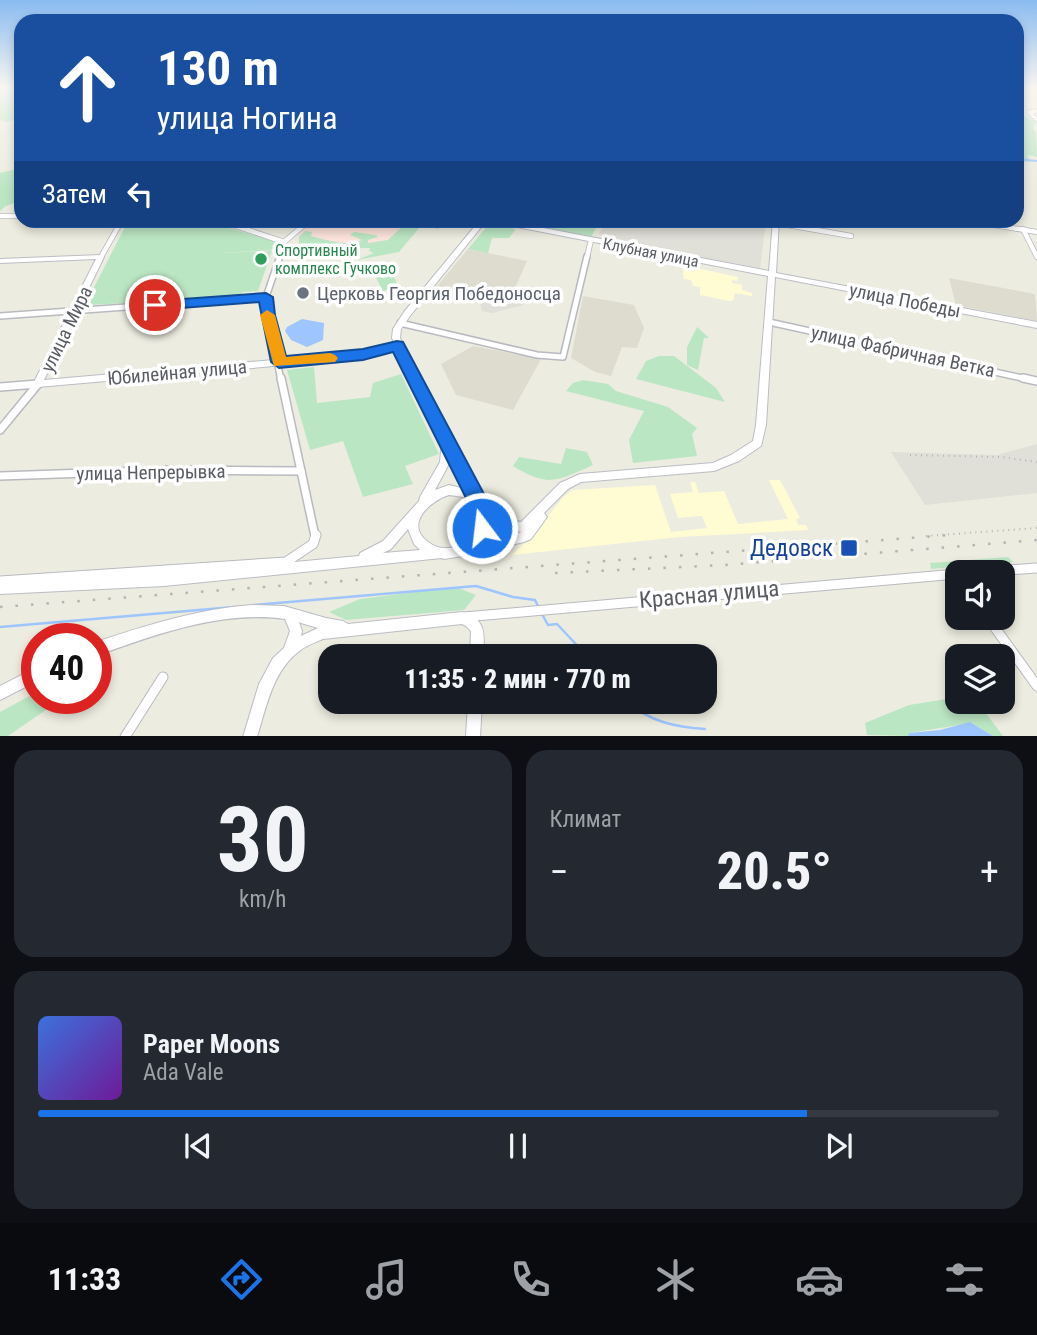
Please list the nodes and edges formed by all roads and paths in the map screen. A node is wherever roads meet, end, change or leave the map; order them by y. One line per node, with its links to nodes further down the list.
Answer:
1 (117, 228): 14 (street, улица Мира)
2 (242, 228): 13 (street)
3 (301, 228): 13 (street)
4 (479, 228): 22 (street)
5 (528, 228): 12 (street, Клубная улица)
6 (776, 228): 17 (street)
7 (808, 228): 11 (street)
8 (1016, 228): 9 (street)
9 (1023, 229): 10 (street); 15 (street)
10 (1037, 232)
11 (851, 236)
12 (591, 240): 17 (street, Клубная улица); 22 (street)
13 (284, 242): 18 (street)
14 (101, 257): 16 (street); 19 (street, улица Мира)
15 (1037, 257)
16 (0, 261)
17 (772, 275): 21 (street); 23 (street, улица Победы)
18 (266, 297): 19 (street); 25 (street)
19 (76, 311): 20 (street); 27 (street, улица Мира)
20 (0, 316)
21 (769, 322): 26 (street, улица Фабричная Ветка); 34 (street)
22 (400, 323): 24 (street)
23 (1037, 325)
24 (397, 346): 25 (street, Юбилейная улица); 30 (street)
25 (279, 362): 27 (street, Юбилейная улица); 31 (street)
26 (1037, 381)
27 (38, 384): 28 (street); 29 (street, улица Мира)
28 (0, 387)
29 (0, 430)
30 (446, 437): 33 (street); 35 (street)
31 (301, 471): 32 (street, улица Непрерывка); 41 (street)
32 (0, 476)
33 (478, 502): 34 (street); 35 (street); 36 (street)
34 (549, 503): 36 (street)
35 (419, 507): 36 (street); 37 (street)
36 (449, 552): 37 (street)
37 (355, 560): 42 (street)
38 (1037, 568): 39 (street)
39 (1015, 570)
40 (945, 575): 44 (street, Красная улица)
41 (0, 581)
42 (0, 588)
43 (289, 614): 45 (street); 47 (street); 49 (street)
44 (462, 618): 45 (street); 48 (street)
45 (355, 628): 49 (street)
46 (997, 630): 52 (street)
47 (112, 644)
48 (477, 644)
49 (281, 660): 56 (street)
50 (163, 677): 55 (street)
51 (21, 682): 53 (street)
52 (1037, 686)
53 (0, 693)
54 (474, 714): 57 (street)
55 (126, 736)
56 (250, 736)
57 (473, 736)

